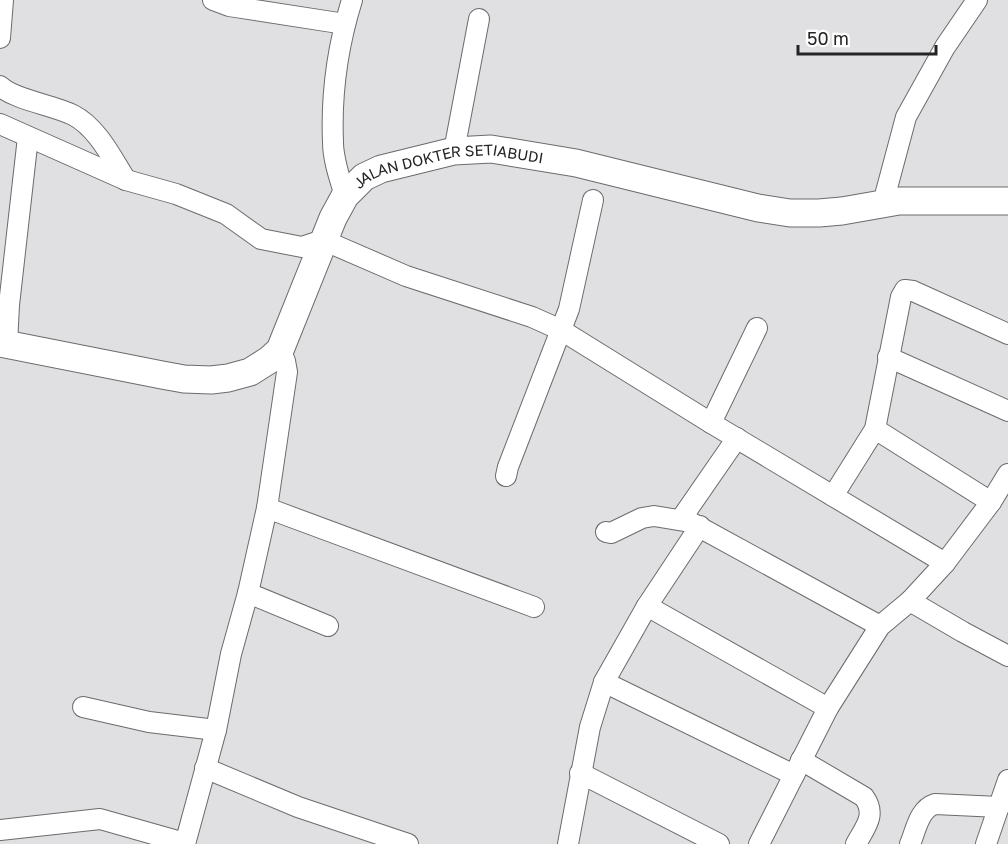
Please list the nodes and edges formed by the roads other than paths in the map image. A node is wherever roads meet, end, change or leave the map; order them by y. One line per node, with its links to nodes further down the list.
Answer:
1 (3, 0): 7 (street)
2 (213, 0): 6 (street)
3 (352, 0): 6 (street)
4 (977, 0): 14 (street)
5 (479, 19): 11 (street)
6 (345, 24): 13 (street)
7 (0, 38)
8 (0, 86): 12 (street)
9 (0, 124): 10 (street)
10 (28, 137): 12 (street); 21 (street)
11 (454, 151): 13 (main road, JALAN DOKTER SETIABUDI); 14 (main road, JALAN DOKTER SETIABUDI)
12 (126, 180): 17 (street)
13 (345, 196): 17 (main road, JALAN DOKTER SETIABUDI)
14 (884, 197): 16 (main road, JALAN DOKTER SETIABUDI)
15 (594, 200): 19 (street)
16 (1008, 201)
17 (323, 240): 19 (street); 22 (main road, JALAN DOKTER SETIABUDI)
18 (757, 328): 25 (street)
19 (561, 330): 25 (street); 29 (street)
20 (1008, 334): 23 (street)
21 (4, 344): 22 (main road)
22 (280, 350): 32 (street)
23 (888, 357): 24 (street); 26 (street)
24 (1008, 411)
25 (711, 423): 27 (street)
26 (875, 429): 30 (street); 31 (street)
27 (737, 438): 30 (street); 33 (street)
28 (1008, 474): 31 (street)
29 (506, 476)
30 (833, 496): 36 (street)
31 (991, 502): 36 (street)
32 (267, 508): 37 (street); 40 (street)
33 (681, 519): 34 (street); 35 (street)
34 (700, 526): 39 (street); 42 (street)
35 (606, 532)
36 (945, 562): 38 (street)
37 (248, 593): 41 (street); 47 (street)
38 (910, 601): 42 (street); 43 (street)
39 (647, 606): 44 (street); 46 (street)
40 (534, 607)
41 (327, 626)
42 (880, 626): 46 (street)
43 (1008, 656)
44 (604, 682): 48 (street); 50 (street)
45 (83, 707): 47 (street)
46 (828, 708): 48 (street)
47 (216, 730): 49 (street)
48 (798, 767): 59 (street); 60 (street)
49 (205, 768): 55 (street); 56 (street)
50 (580, 773): 57 (street); 58 (street)
51 (1008, 780): 52 (street)
52 (999, 807): 61 (street); 62 (street)
53 (0, 830): 54 (street)
54 (28, 835): 55 (street)
55 (185, 844)
56 (408, 844)
57 (568, 844)
58 (719, 844)
59 (759, 844)
60 (856, 844)
61 (910, 844)
62 (986, 844)

